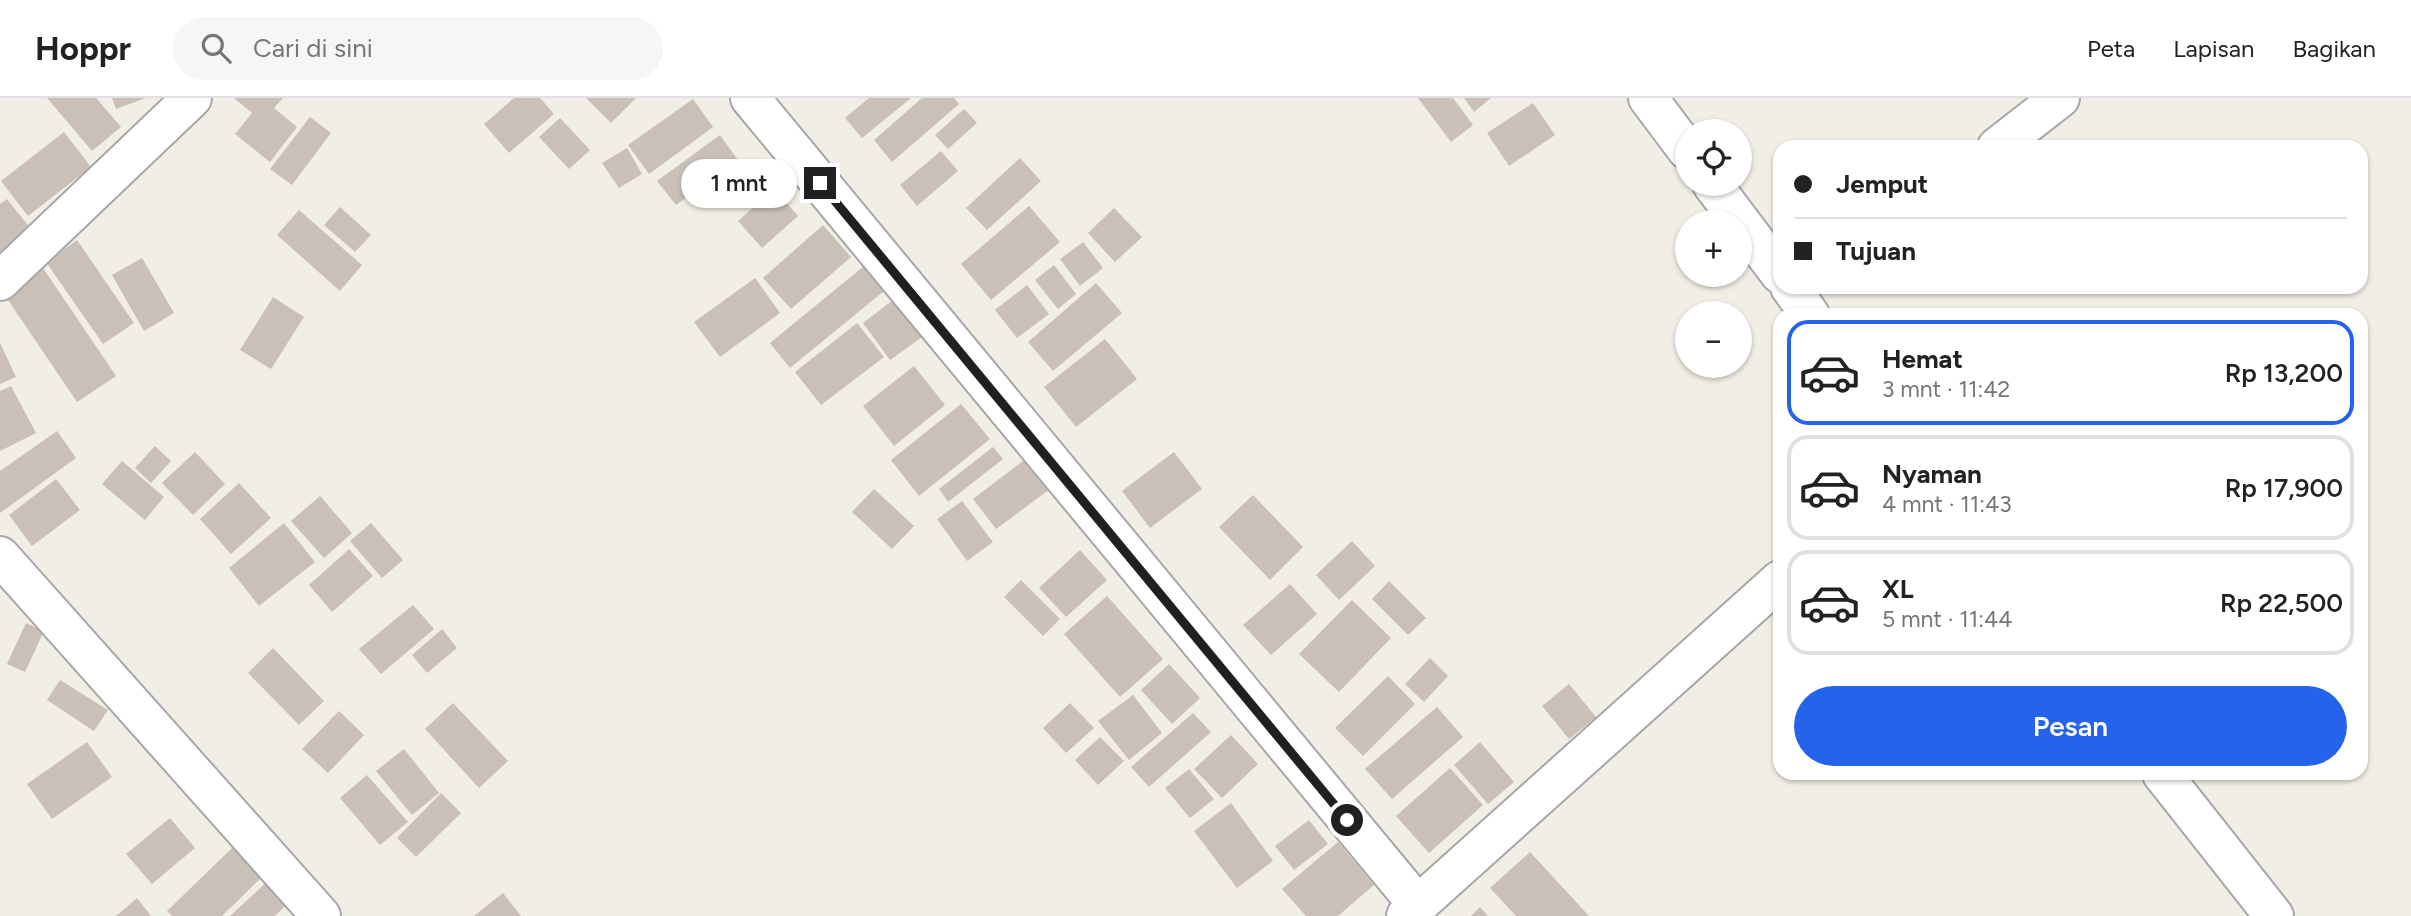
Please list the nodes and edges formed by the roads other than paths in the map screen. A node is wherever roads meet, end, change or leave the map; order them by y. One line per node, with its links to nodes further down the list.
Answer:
1 (192, 98): 9 (street)
2 (750, 98): 13 (street)
3 (1648, 98): 5 (street)
4 (2060, 98): 6 (street)
5 (1675, 134)
6 (2006, 140)
7 (1722, 196): 8 (street)
8 (1773, 260)
9 (0, 281)
10 (0, 556): 14 (street)
11 (1773, 586): 13 (street)
12 (2167, 780): 15 (street)
13 (1412, 911)
14 (321, 916)
15 (2274, 916)

